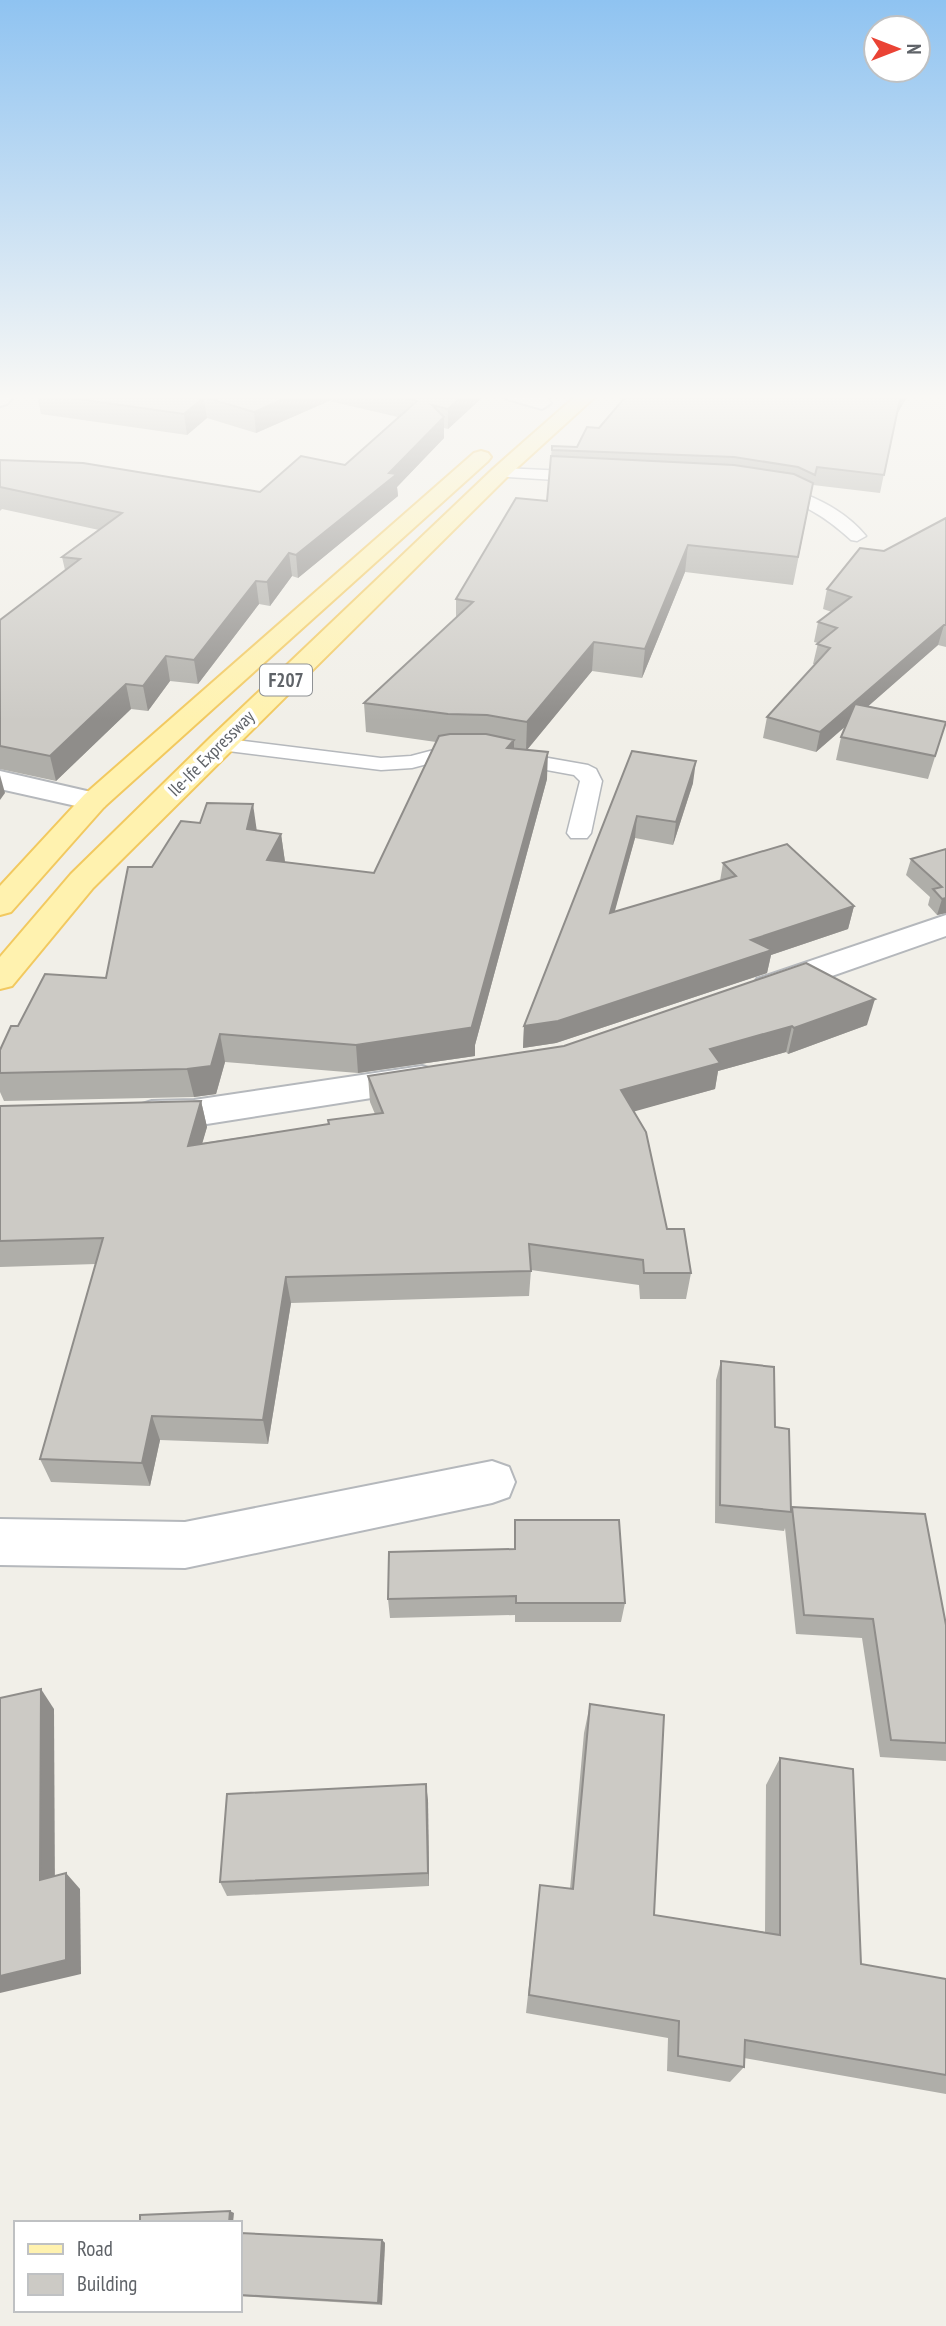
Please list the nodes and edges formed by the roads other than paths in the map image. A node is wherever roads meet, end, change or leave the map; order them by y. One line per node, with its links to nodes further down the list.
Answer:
1 (429, 504): 7 (main road, Ile-Ife Expressway / F207)
2 (468, 504): 5 (main road, Ile-Ife Expressway / F207)
3 (816, 504): 4 (lane)
4 (858, 536)
5 (220, 744): 8 (lane); 11 (main road, Ile-Ife Expressway / F207)
6 (0, 780): 7 (street)
7 (94, 801): 9 (main road, Ile-Ife Expressway / F207)
8 (579, 833)
9 (0, 905)
10 (946, 925): 12 (street)
11 (0, 978)
12 (738, 998)
13 (452, 1074): 14 (street)
14 (125, 1115)
15 (492, 1482): 16 (street)
16 (0, 1542)

